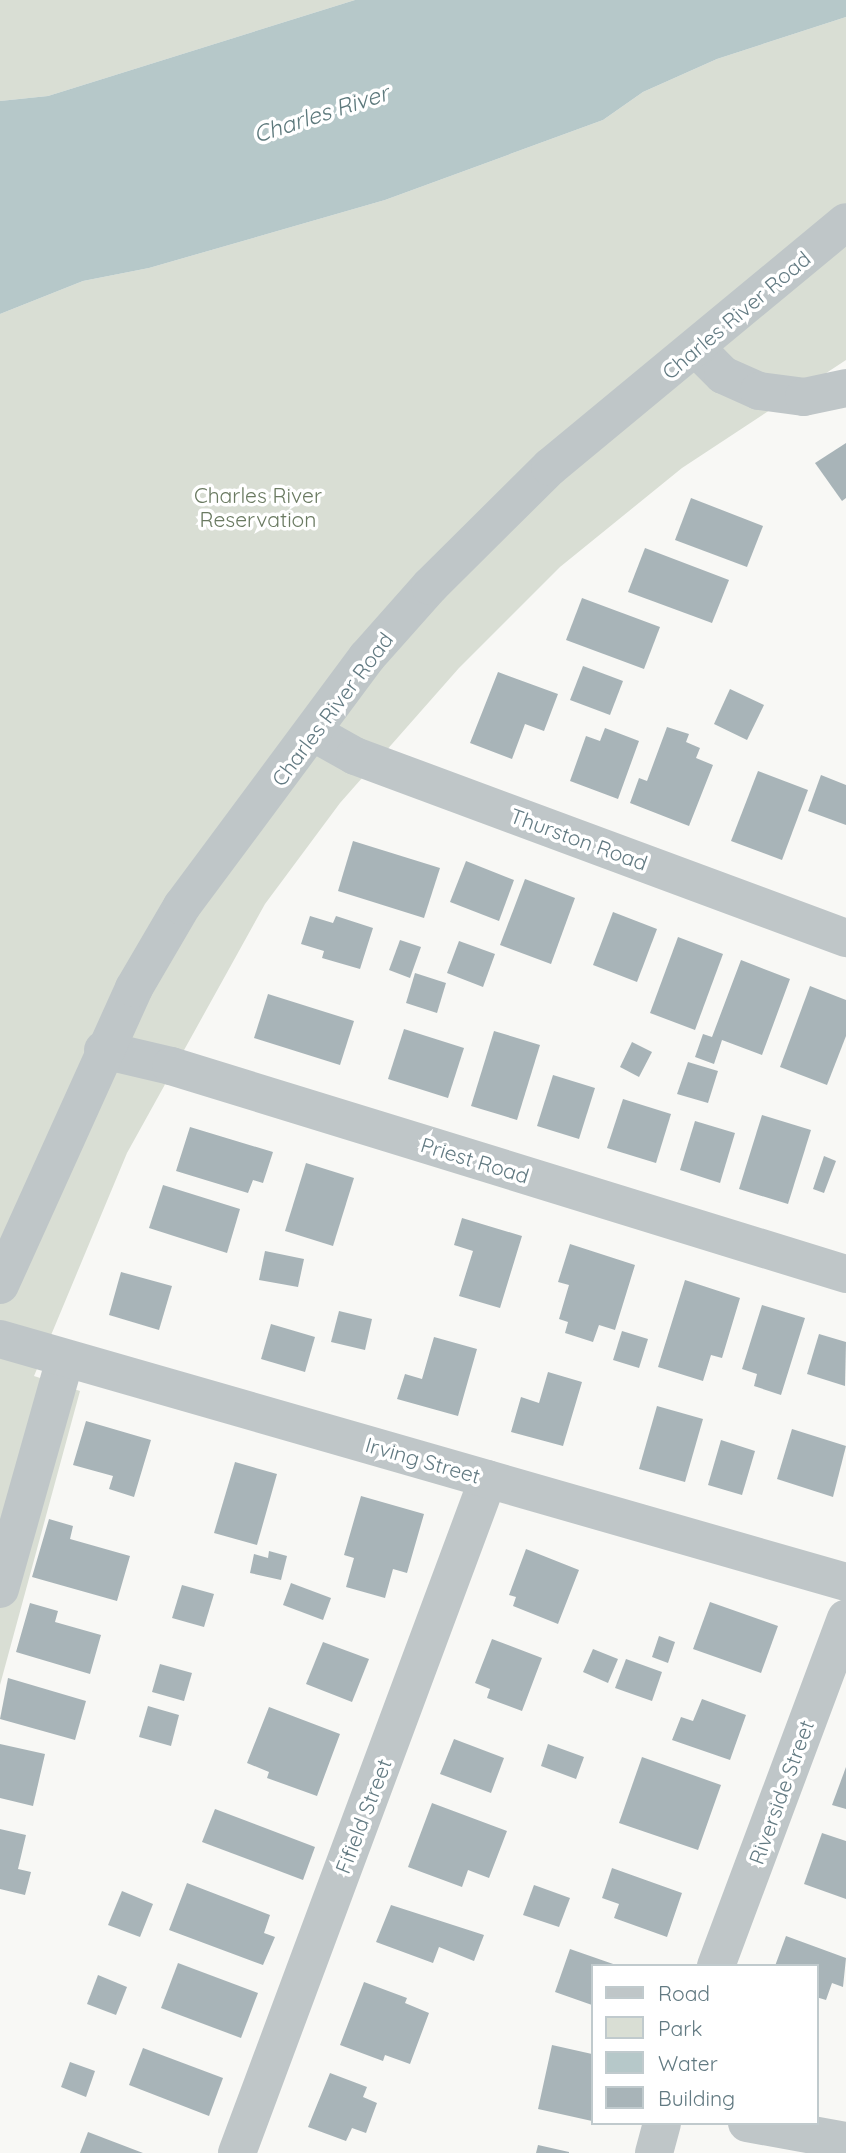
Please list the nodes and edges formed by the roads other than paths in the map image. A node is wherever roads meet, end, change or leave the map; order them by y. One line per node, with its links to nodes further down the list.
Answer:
1 (846, 222): 2 (street, Charles River Road)
2 (696, 348): 3 (street); 4 (street, Charles River Road)
3 (846, 388)
4 (314, 733): 5 (street, Thurston Road); 6 (street, Charles River Road)
5 (846, 938)
6 (103, 1050): 7 (street, Priest Road); 8 (street, Charles River Road)
7 (846, 1274)
8 (0, 1285)
9 (0, 1339): 10 (street, Irving Street)
10 (65, 1359): 11 (street, Irving Street); 13 (street)
11 (488, 1479): 12 (street, Irving Street); 19 (street, Fifield Street)
12 (846, 1582)
13 (0, 1589)
14 (846, 1618): 15 (street, Riverside Street)
15 (717, 1964)
16 (661, 2125): 20 (street)
17 (758, 2125): 18 (street)
18 (846, 2141)
19 (237, 2153)
20 (654, 2153)

